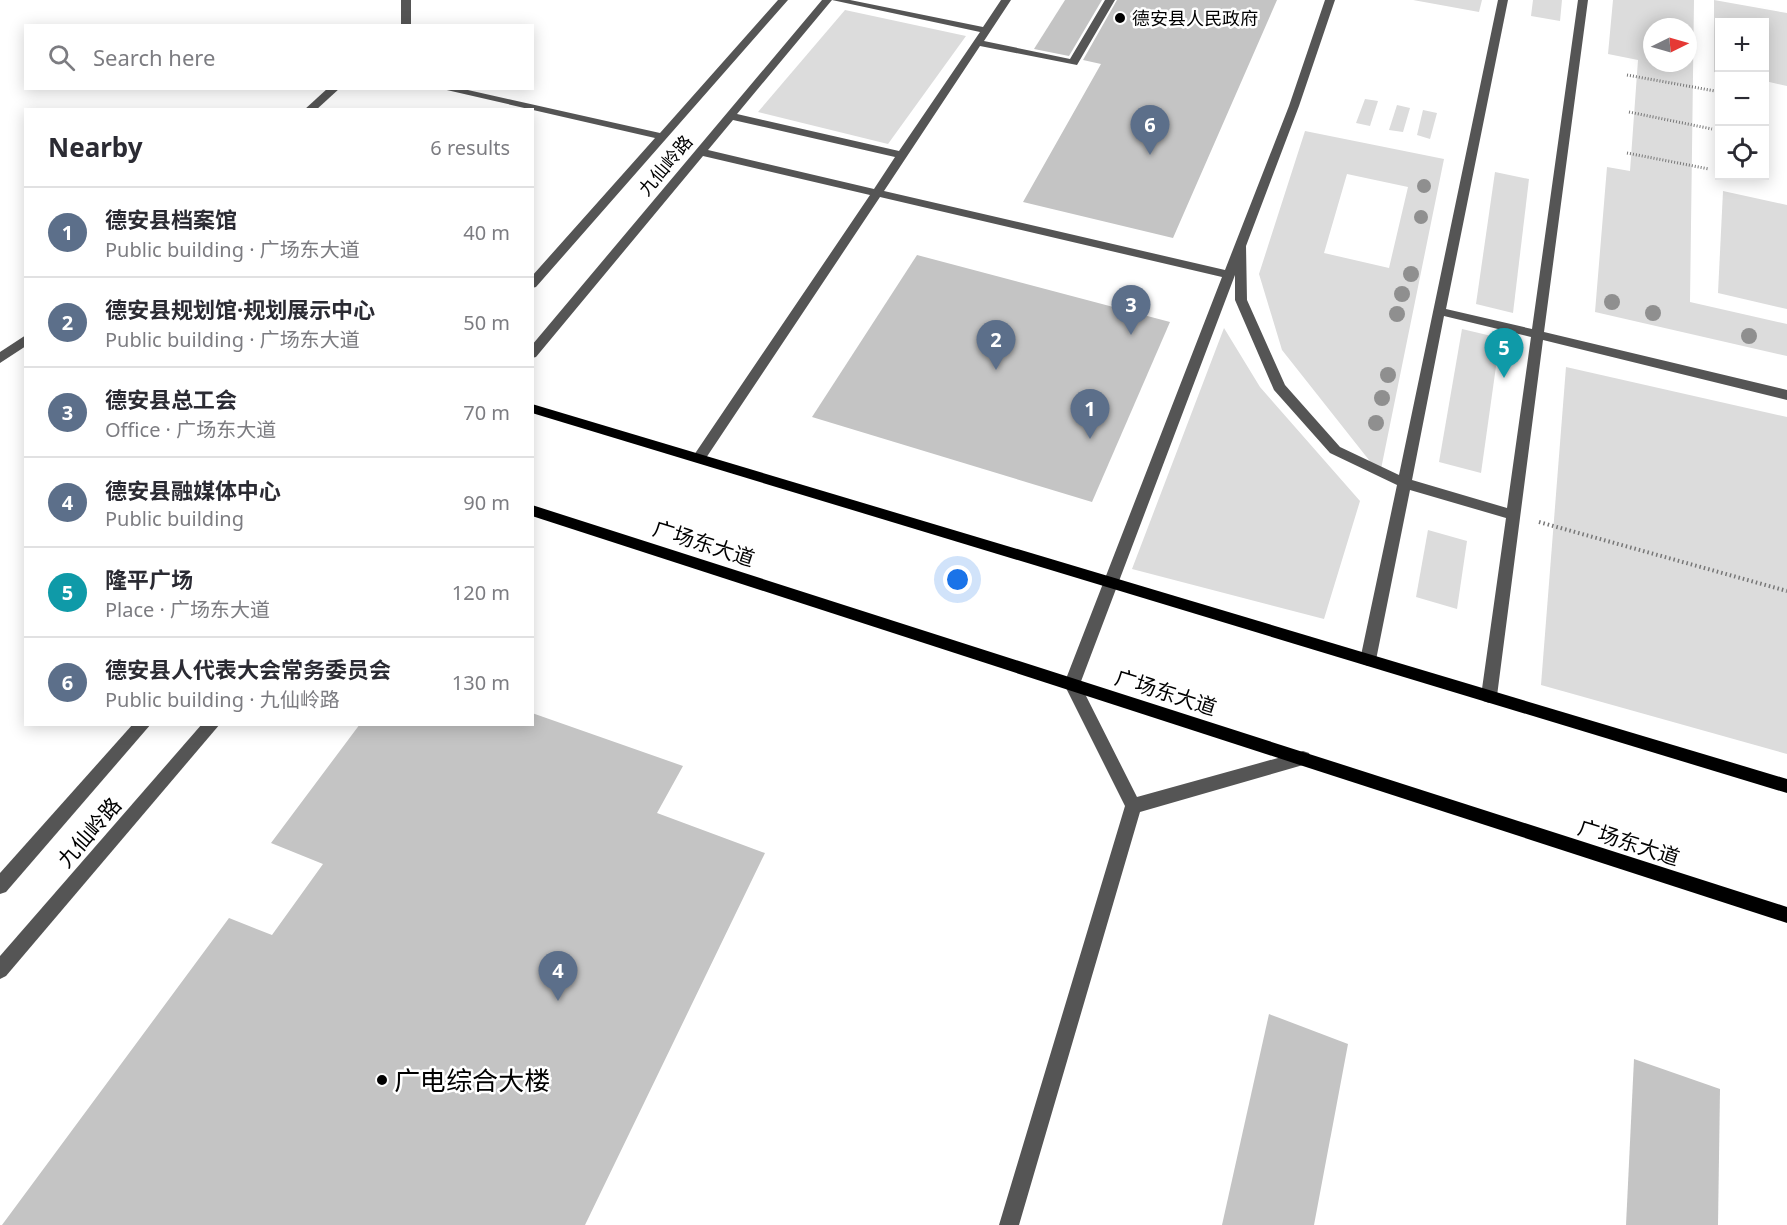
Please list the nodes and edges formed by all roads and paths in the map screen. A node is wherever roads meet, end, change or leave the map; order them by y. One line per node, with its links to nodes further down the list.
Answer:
1 (406, 0): 10 (street)
2 (783, 0): 23 (street, 九仙岭路)
3 (827, 0): 21 (street, 九仙岭路)
4 (836, 0): 11 (street)
5 (1006, 0): 11 (street)
6 (1110, 0): 12 (street)
7 (1330, 0): 29 (street)
8 (1503, 0): 32 (street)
9 (1583, 0): 33 (street)
10 (406, 24)
11 (986, 30): 12 (street)
12 (977, 42): 26 (street)
13 (1627, 75): 16 (path)
14 (333, 90): 17 (street)
15 (452, 90): 18 (street)
16 (1714, 91)
17 (311, 108)
18 (533, 108)
19 (534, 108): 23 (street)
20 (1629, 112): 22 (path)
21 (730, 116): 24 (street, 九仙岭路); 26 (street)
22 (1712, 129)
23 (663, 137): 31 (street, 九仙岭路)
24 (701, 152): 28 (street); 35 (street, 九仙岭路)
25 (1627, 153): 27 (path)
26 (902, 155): 28 (street)
27 (1709, 169)
28 (876, 192): 30 (street); 39 (street)
29 (1241, 238): 30 (street); 40 (street)
30 (1227, 274): 43 (street)
31 (534, 282)
32 (1439, 311): 33 (street); 40 (street)
33 (1538, 334): 37 (street); 42 (street)
34 (24, 341): 36 (street)
35 (534, 352)
36 (0, 359)
37 (1787, 394)
38 (534, 409): 39 (main road)
39 (699, 458): 43 (main road)
40 (1404, 483): 42 (street); 45 (street)
41 (534, 511): 46 (main road, 广场东大道)
42 (1514, 515): 44 (path); 47 (street)
43 (1110, 582): 45 (main road); 46 (street)
44 (1787, 591)
45 (1368, 660): 47 (main road)
46 (1072, 684): 50 (main road, 广场东大道); 52 (street)
47 (1489, 696): 51 (main road)
48 (141, 726): 53 (street, 九仙岭路)
49 (210, 726): 55 (street, 九仙岭路)
50 (1303, 758): 52 (street); 54 (main road, 广场东大道)
51 (1787, 786)
52 (1133, 806): 56 (street)
53 (0, 886)
54 (1787, 915)
55 (0, 969)
56 (1009, 1225)

